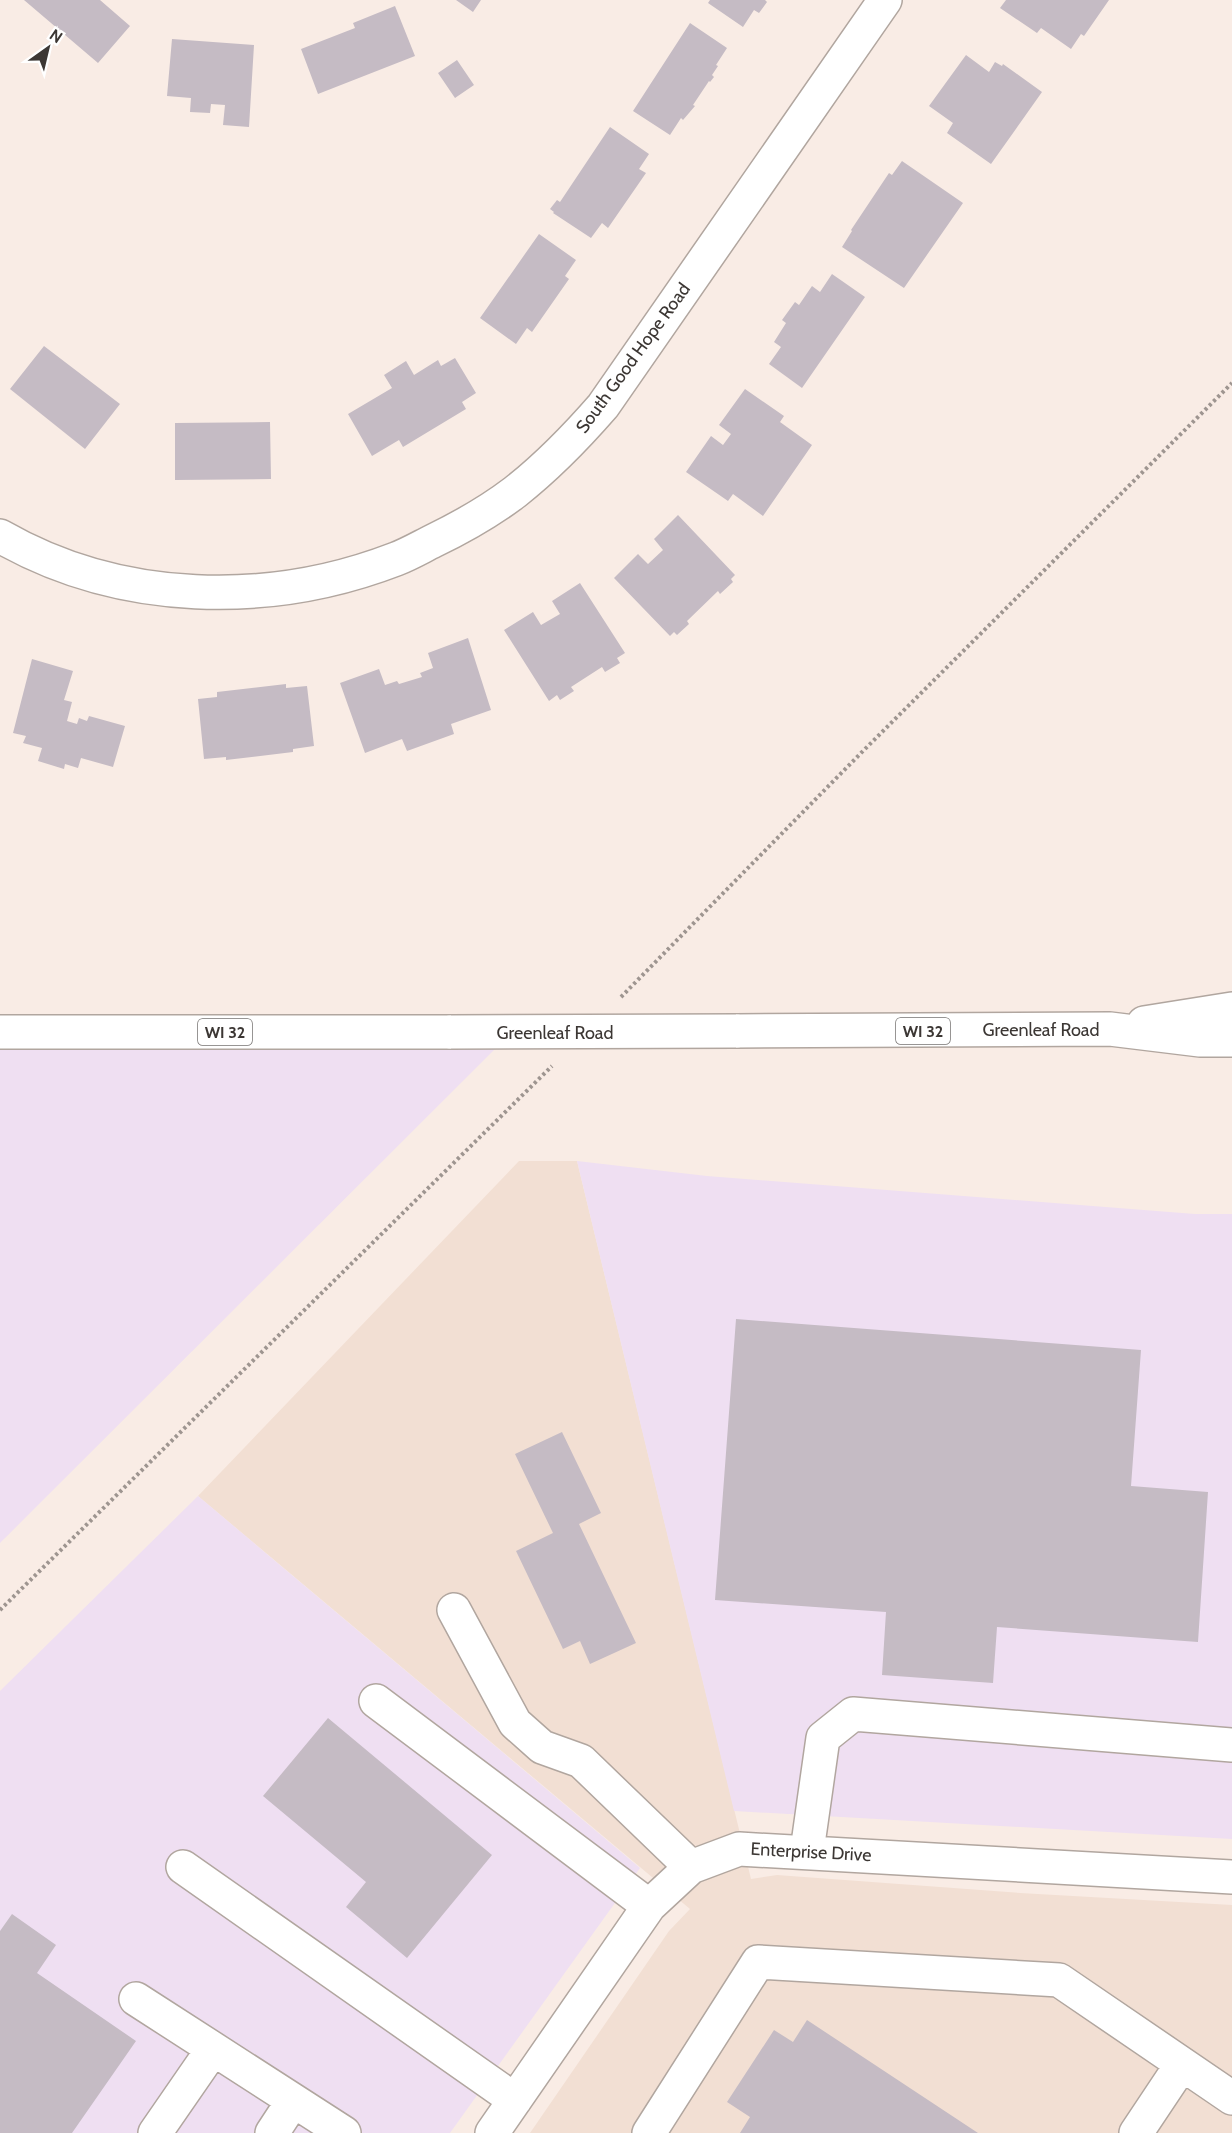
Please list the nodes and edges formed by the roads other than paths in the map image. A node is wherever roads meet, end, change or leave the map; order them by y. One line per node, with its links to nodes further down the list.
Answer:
1 (885, 0): 2 (street, South Good Hope Road)
2 (0, 536)
3 (1232, 1008): 4 (street, WI 32)
4 (1110, 1029): 5 (street, Greenleaf Road / WI 32, bridge); 6 (street, WI 32)
5 (0, 1032)
6 (1232, 1040)
7 (453, 1610): 11 (street)
8 (376, 1701): 14 (street)
9 (1232, 1745): 10 (street)
10 (807, 1851): 11 (street, Enterprise Drive); 13 (street, Enterprise Drive)
11 (691, 1867): 14 (street, Enterprise Drive)
12 (183, 1868): 19 (street)
13 (1232, 1877)
14 (649, 1906): 19 (street, Enterprise Drive)
15 (136, 1999): 16 (street)
16 (213, 2049): 20 (street); 21 (street)
17 (1182, 2064): 18 (street); 25 (street); 26 (street)
18 (1232, 2098)
19 (515, 2100): 24 (street, Enterprise Drive)
20 (293, 2101): 22 (street); 23 (street)
21 (155, 2133)
22 (272, 2133)
23 (344, 2133)
24 (492, 2133)
25 (649, 2133)
26 (1136, 2133)

